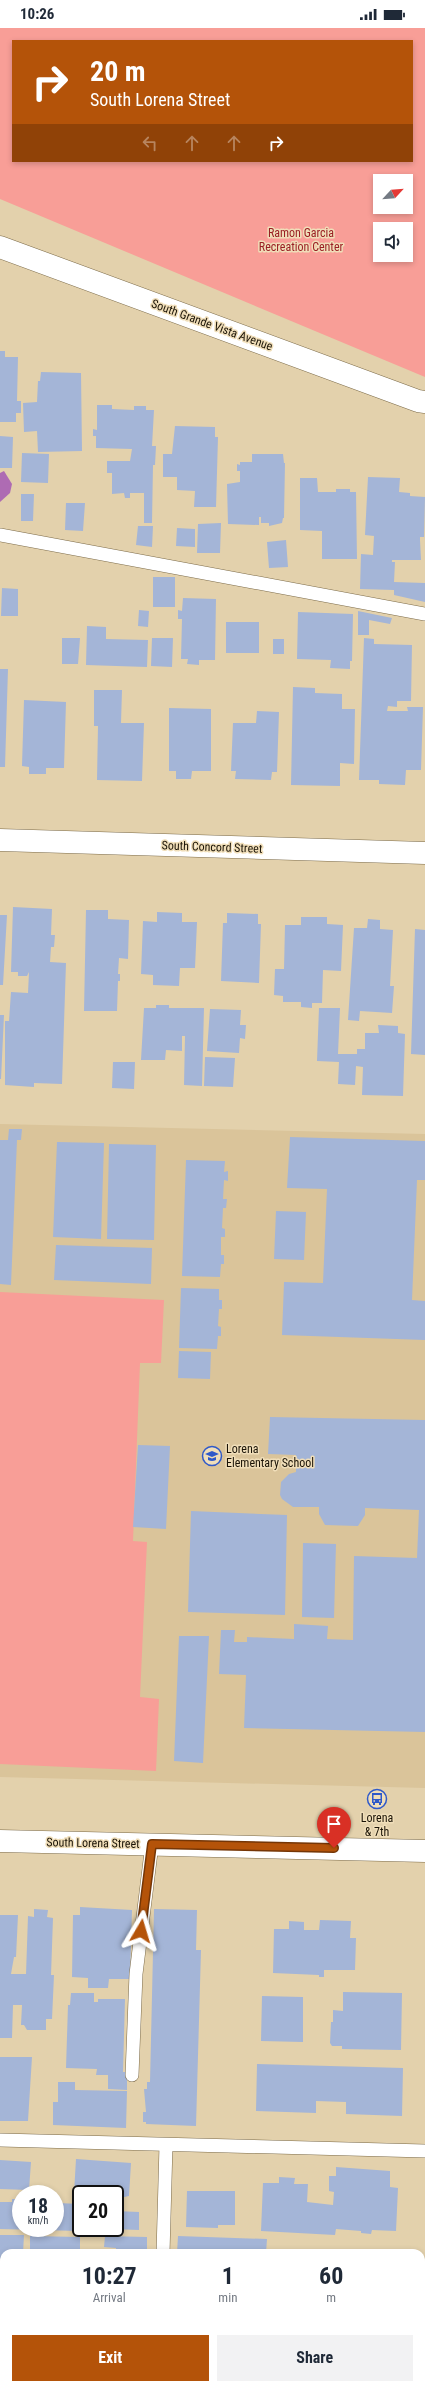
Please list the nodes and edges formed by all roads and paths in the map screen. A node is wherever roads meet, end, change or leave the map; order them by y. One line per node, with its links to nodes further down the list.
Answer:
1 (0, 247): 2 (street, South Grande Vista Avenue)
2 (425, 402)
3 (0, 535): 4 (lane)
4 (425, 614)
5 (0, 840): 6 (street, South Concord Street)
6 (425, 853)
7 (0, 1841): 8 (street, South Lorena Street)
8 (152, 1844): 9 (street, South Lorena Street); 10 (lane)
9 (425, 1851)
10 (132, 2075)
11 (0, 2140): 12 (lane)
12 (166, 2145): 13 (lane); 14 (lane)
13 (425, 2151)
14 (163, 2249)

